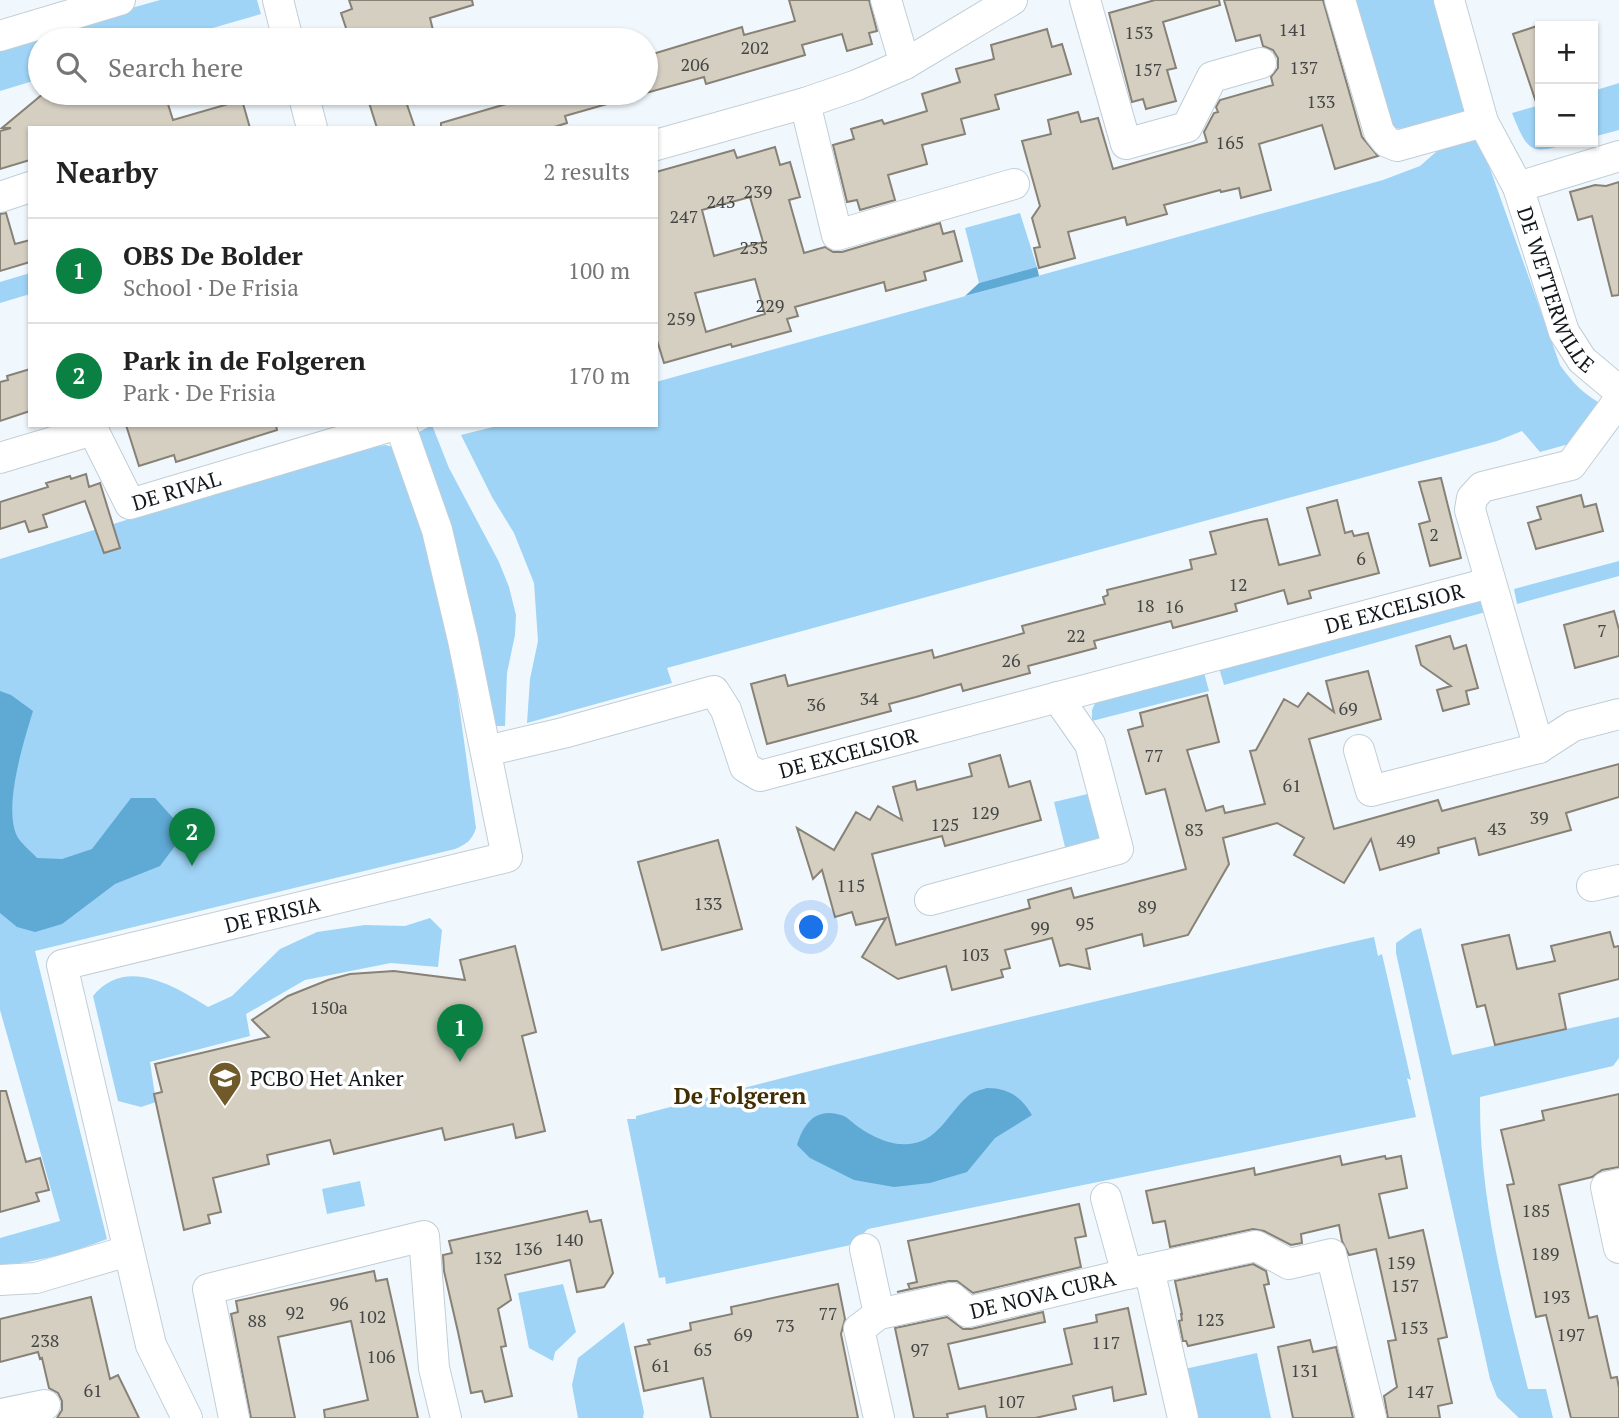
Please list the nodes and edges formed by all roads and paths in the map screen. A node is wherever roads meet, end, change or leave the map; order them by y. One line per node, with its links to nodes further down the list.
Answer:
1 (120, 0): 9 (street)
2 (278, 0): 8 (street)
3 (886, 0): 11 (street)
4 (1012, 0): 11 (street)
5 (1085, 0): 10 (street)
6 (1340, 0): 14 (street)
7 (1449, 0): 14 (street, DE WETTERWILLE)
8 (286, 28)
9 (0, 36)
10 (1261, 63)
11 (905, 64): 12 (street)
12 (805, 103): 16 (street); 18 (street)
13 (306, 105): 15 (street)
14 (1483, 122): 19 (street, DE WETTERWILLE)
15 (311, 126)
16 (658, 144)
17 (1619, 156): 19 (street, DE WETTERWILLE)
18 (1014, 184)
19 (1518, 187): 22 (street, DE WETTERWILLE)
20 (28, 188): 21 (street)
21 (0, 197)
22 (1616, 388): 27 (street, DE EXCELSIOR)
23 (384, 427): 25 (street, DE RIVAL)
24 (398, 427): 32 (street, DE FRISIA)
25 (351, 432): 26 (street, DE RIVAL)
26 (0, 458)
27 (1489, 583): 28 (street, DE EXCELSIOR); 30 (street, DE EXCELSIOR)
28 (1056, 697): 32 (street, DE EXCELSIOR); 33 (street)
29 (1619, 714): 30 (street)
30 (1539, 748): 31 (street)
31 (1359, 750)
32 (486, 751): 38 (street, DE FRISIA)
33 (930, 900)
34 (1619, 1184): 36 (street)
35 (1106, 1198): 39 (street, DE NOVA CURA)
36 (1619, 1248)
37 (865, 1249): 41 (street)
38 (128, 1251): 40 (street); 45 (street, DE FRISIA)
39 (1138, 1271): 41 (street, DE NOVA CURA); 48 (street, DE NOVA CURA); 49 (street, DE NOVA CURA)
40 (0, 1280)
41 (880, 1314): 47 (street)
42 (231, 1404): 45 (street, DE FRISIA); 46 (street, DE FRISIA)
43 (45, 1405): 44 (street)
44 (1, 1415)
45 (189, 1418)
46 (446, 1418)
47 (879, 1418)
48 (1183, 1418)
49 (1371, 1418)

